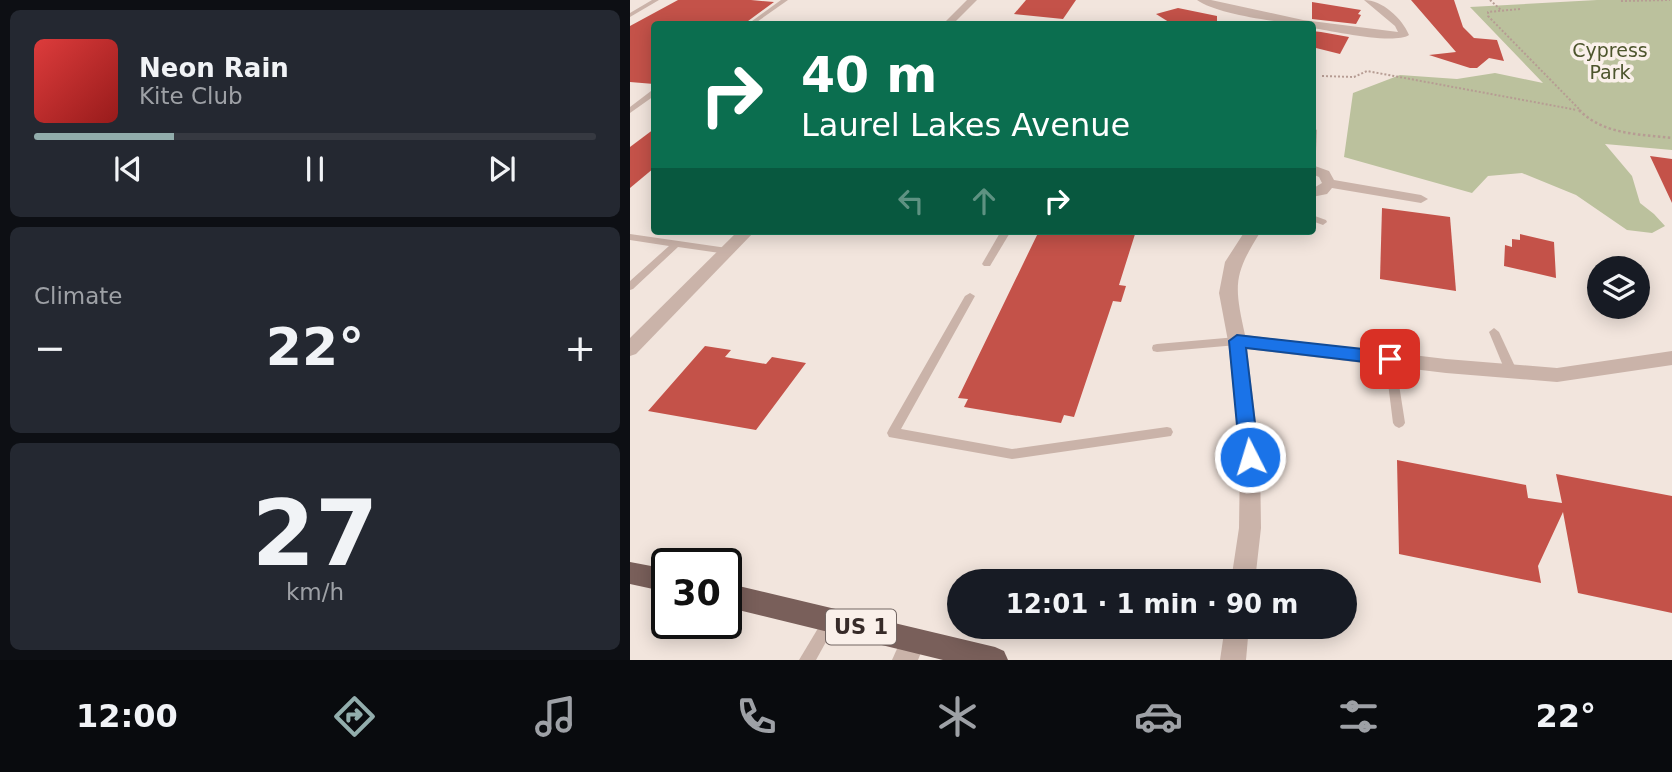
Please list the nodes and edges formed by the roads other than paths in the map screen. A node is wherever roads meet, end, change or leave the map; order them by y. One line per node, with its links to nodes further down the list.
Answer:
1 (656, 0): 6 (lane)
2 (785, 0): 7 (lane)
3 (972, 0): 8 (street)
4 (1202, 0): 9 (street)
5 (1369, 0): 10 (street)
6 (630, 15)
7 (755, 21)
8 (951, 21)
9 (1299, 21)
10 (1316, 24)
11 (651, 95): 12 (lane)
12 (630, 111)
13 (1316, 171): 14 (street)
14 (1329, 183): 15 (street); 16 (street)
15 (1316, 192)
16 (1421, 199)
17 (1316, 219): 18 (lane)
18 (1323, 222)
19 (743, 235): 24 (street)
20 (1004, 235): 25 (lane)
21 (1250, 235): 29 (street)
22 (630, 237): 23 (lane)
23 (676, 244): 24 (lane); 26 (lane)
24 (727, 251): 31 (street)
25 (987, 264)
26 (630, 287)
27 (970, 296): 36 (lane)
28 (1494, 332): 34 (lane)
29 (1237, 341): 30 (lane); 33 (street); 37 (street)
30 (1157, 348)
31 (630, 349)
32 (1672, 358): 34 (street)
33 (1390, 359): 34 (street); 35 (lane)
34 (1512, 373)
35 (1399, 424)
36 (1167, 432)
37 (1245, 569)
38 (630, 573): 39 (main road)
39 (651, 578)
40 (742, 599): 41 (main road, US 1)
41 (831, 620): 43 (main road, US 1); 44 (lane)
42 (1235, 639): 46 (street)
43 (910, 650): 45 (main road, US 1)
44 (807, 660)
45 (995, 660)
46 (1233, 660)

